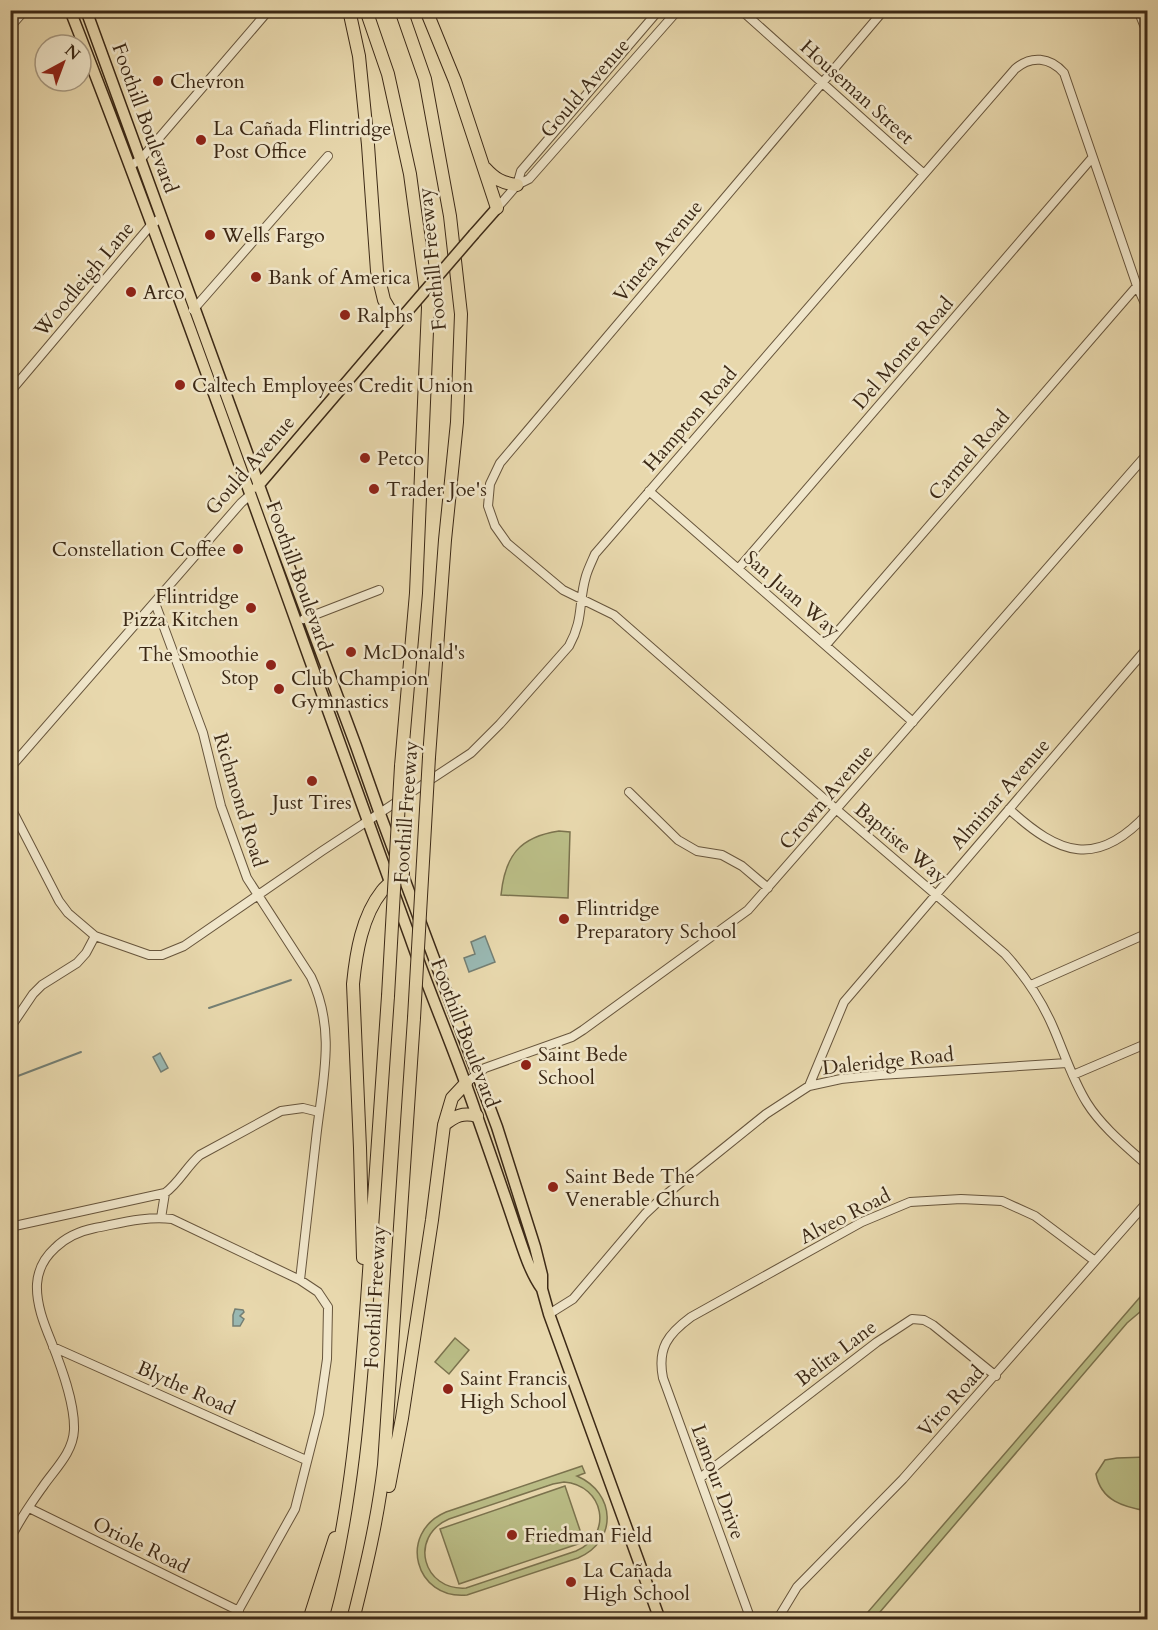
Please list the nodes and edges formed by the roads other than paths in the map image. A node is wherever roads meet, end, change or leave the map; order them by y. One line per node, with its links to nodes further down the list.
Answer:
1 (25, 10): 14 (street)
2 (70, 10): 20 (main road, Foothill Boulevard)
3 (86, 10): 19 (main road, Foothill Boulevard)
4 (269, 10): 19 (street)
5 (349, 10): 30 (highway)
6 (366, 10): 82 (highway, Foothill Freeway, bridge)
7 (401, 10): 91 (highway, Foothill Freeway, bridge)
8 (426, 10): 21 (highway)
9 (659, 10): 23 (street, Gould Avenue)
10 (678, 10): 23 (street, Gould Avenue)
11 (741, 10): 16 (street, Houseman Street)
12 (884, 10): 16 (street, Vineta Avenue)
13 (1138, 10): 15 (street)
14 (10, 27)
15 (1148, 35)
16 (822, 83): 22 (street, Houseman Street); 37 (street, Vineta Avenue)
17 (328, 156): 28 (street)
18 (1092, 158): 22 (street, Hampton Road); 27 (street); 38 (street, Del Monte Road)
19 (141, 159): 20 (street); 25 (main road, Foothill Boulevard)
20 (130, 166): 26 (main road, Foothill Boulevard)
21 (483, 166): 23 (highway); 24 (highway)
22 (924, 174): 35 (street, Hampton Road)
23 (517, 185): 24 (street, Gould Avenue)
24 (497, 208): 30 (main road, Gould Avenue, bridge)
25 (162, 217): 26 (street, Woodleigh Lane); 28 (main road, Foothill Boulevard)
26 (151, 225): 31 (main road, Foothill Boulevard); 32 (street, Woodleigh Lane)
27 (1137, 286): 29 (street); 44 (street, Carmel Road)
28 (195, 307): 31 (street); 34 (main road, Foothill Boulevard)
29 (1148, 310)
30 (401, 318): 34 (main road, Gould Avenue)
31 (186, 320): 36 (main road, Foothill Boulevard)
32 (10, 392)
33 (1148, 453): 46 (street, Crown Avenue)
34 (259, 484): 36 (main road, Gould Avenue); 42 (main road, Foothill Boulevard)
35 (649, 491): 38 (street, San Juan Way); 40 (street, Hampton Road)
36 (250, 495): 41 (street, Gould Avenue); 43 (main road, Foothill Boulevard)
37 (495, 526): 40 (street, Baptiste Way)
38 (738, 569): 44 (street, San Juan Way)
39 (379, 590): 42 (street)
40 (583, 599): 51 (street, Baptiste Way); 53 (street, Hampton Road)
41 (154, 603): 47 (street, Gould Avenue); 59 (street, Richmond Road)
42 (308, 617): 43 (street); 53 (main road, Foothill Boulevard)
43 (297, 622): 54 (main road, Foothill Boulevard)
44 (826, 645): 46 (street, San Juan Way)
45 (1148, 647): 50 (street, Alminar Avenue)
46 (913, 722): 51 (street, Crown Avenue)
47 (10, 768)
48 (629, 792): 57 (street)
49 (10, 806): 61 (street)
50 (1009, 809): 52 (street); 58 (street, Alminar Avenue)
51 (837, 810): 57 (street, Crown Avenue); 58 (street, Baptiste Way)
52 (1148, 813)
53 (380, 814): 54 (street, Hampton Road); 55 (main road, Foothill Boulevard)
54 (367, 822): 56 (main road, Foothill Boulevard); 59 (street, Hampton Road)
55 (403, 873): 56 (highway); 66 (main road, Foothill Boulevard)
56 (390, 883): 68 (main road, Foothill Boulevard); 82 (highway)
57 (768, 888): 66 (street, Crown Avenue)
58 (935, 894): 62 (street, Baptiste Way); 69 (street, Alminar Avenue)
59 (257, 896): 61 (street, Hampton Road); 70 (street, Richmond Road)
60 (1148, 933): 62 (street)
61 (95, 936): 63 (street)
62 (1031, 986): 65 (street, Baptiste Way)
63 (10, 1028)
64 (1148, 1043): 67 (street)
65 (1067, 1063): 67 (street, Baptiste Way); 69 (street, Daleridge Road)
66 (477, 1074): 68 (street, Crown Avenue); 80 (main road, Foothill Boulevard)
67 (1073, 1076): 73 (street, Baptiste Way)
68 (466, 1083): 71 (main road, Foothill Boulevard); 72 (highway)
69 (809, 1086): 81 (street, Daleridge Road)
70 (319, 1112): 74 (street); 79 (street, Richmond Road)
71 (477, 1116): 72 (highway); 80 (main road, Foothill Boulevard)
72 (444, 1125): 91 (highway)
73 (1148, 1166)
74 (165, 1192): 76 (street); 77 (street)
75 (1148, 1201): 78 (street, Viro Road)
76 (161, 1218): 79 (street); 83 (street)
77 (10, 1227)
78 (1095, 1261): 84 (street, Alveo Road); 85 (street, Viro Road)
79 (300, 1280): 86 (street)
80 (542, 1290): 81 (main road, Foothill Boulevard)
81 (549, 1314): 97 (main road, Foothill Boulevard)
82 (365, 1330): 89 (highway, Foothill Freeway)
83 (53, 1347): 86 (street, Blythe Road); 88 (street)
84 (661, 1355): 87 (street, Lamour Drive)
85 (996, 1376): 87 (street, Belita Lane); 99 (street, Viro Road)
86 (306, 1460): 92 (street)
87 (700, 1478): 98 (street, Lamour Drive)
88 (29, 1508): 90 (street); 92 (street, Oriole Road)
89 (346, 1508): 94 (highway); 95 (highway, Foothill Freeway)
90 (10, 1540)
91 (370, 1551): 96 (highway, Foothill Freeway)
92 (239, 1611): 93 (street)
93 (233, 1620)
94 (309, 1620)
95 (322, 1620)
96 (353, 1620)
97 (660, 1620)
98 (751, 1620)
99 (777, 1620)

